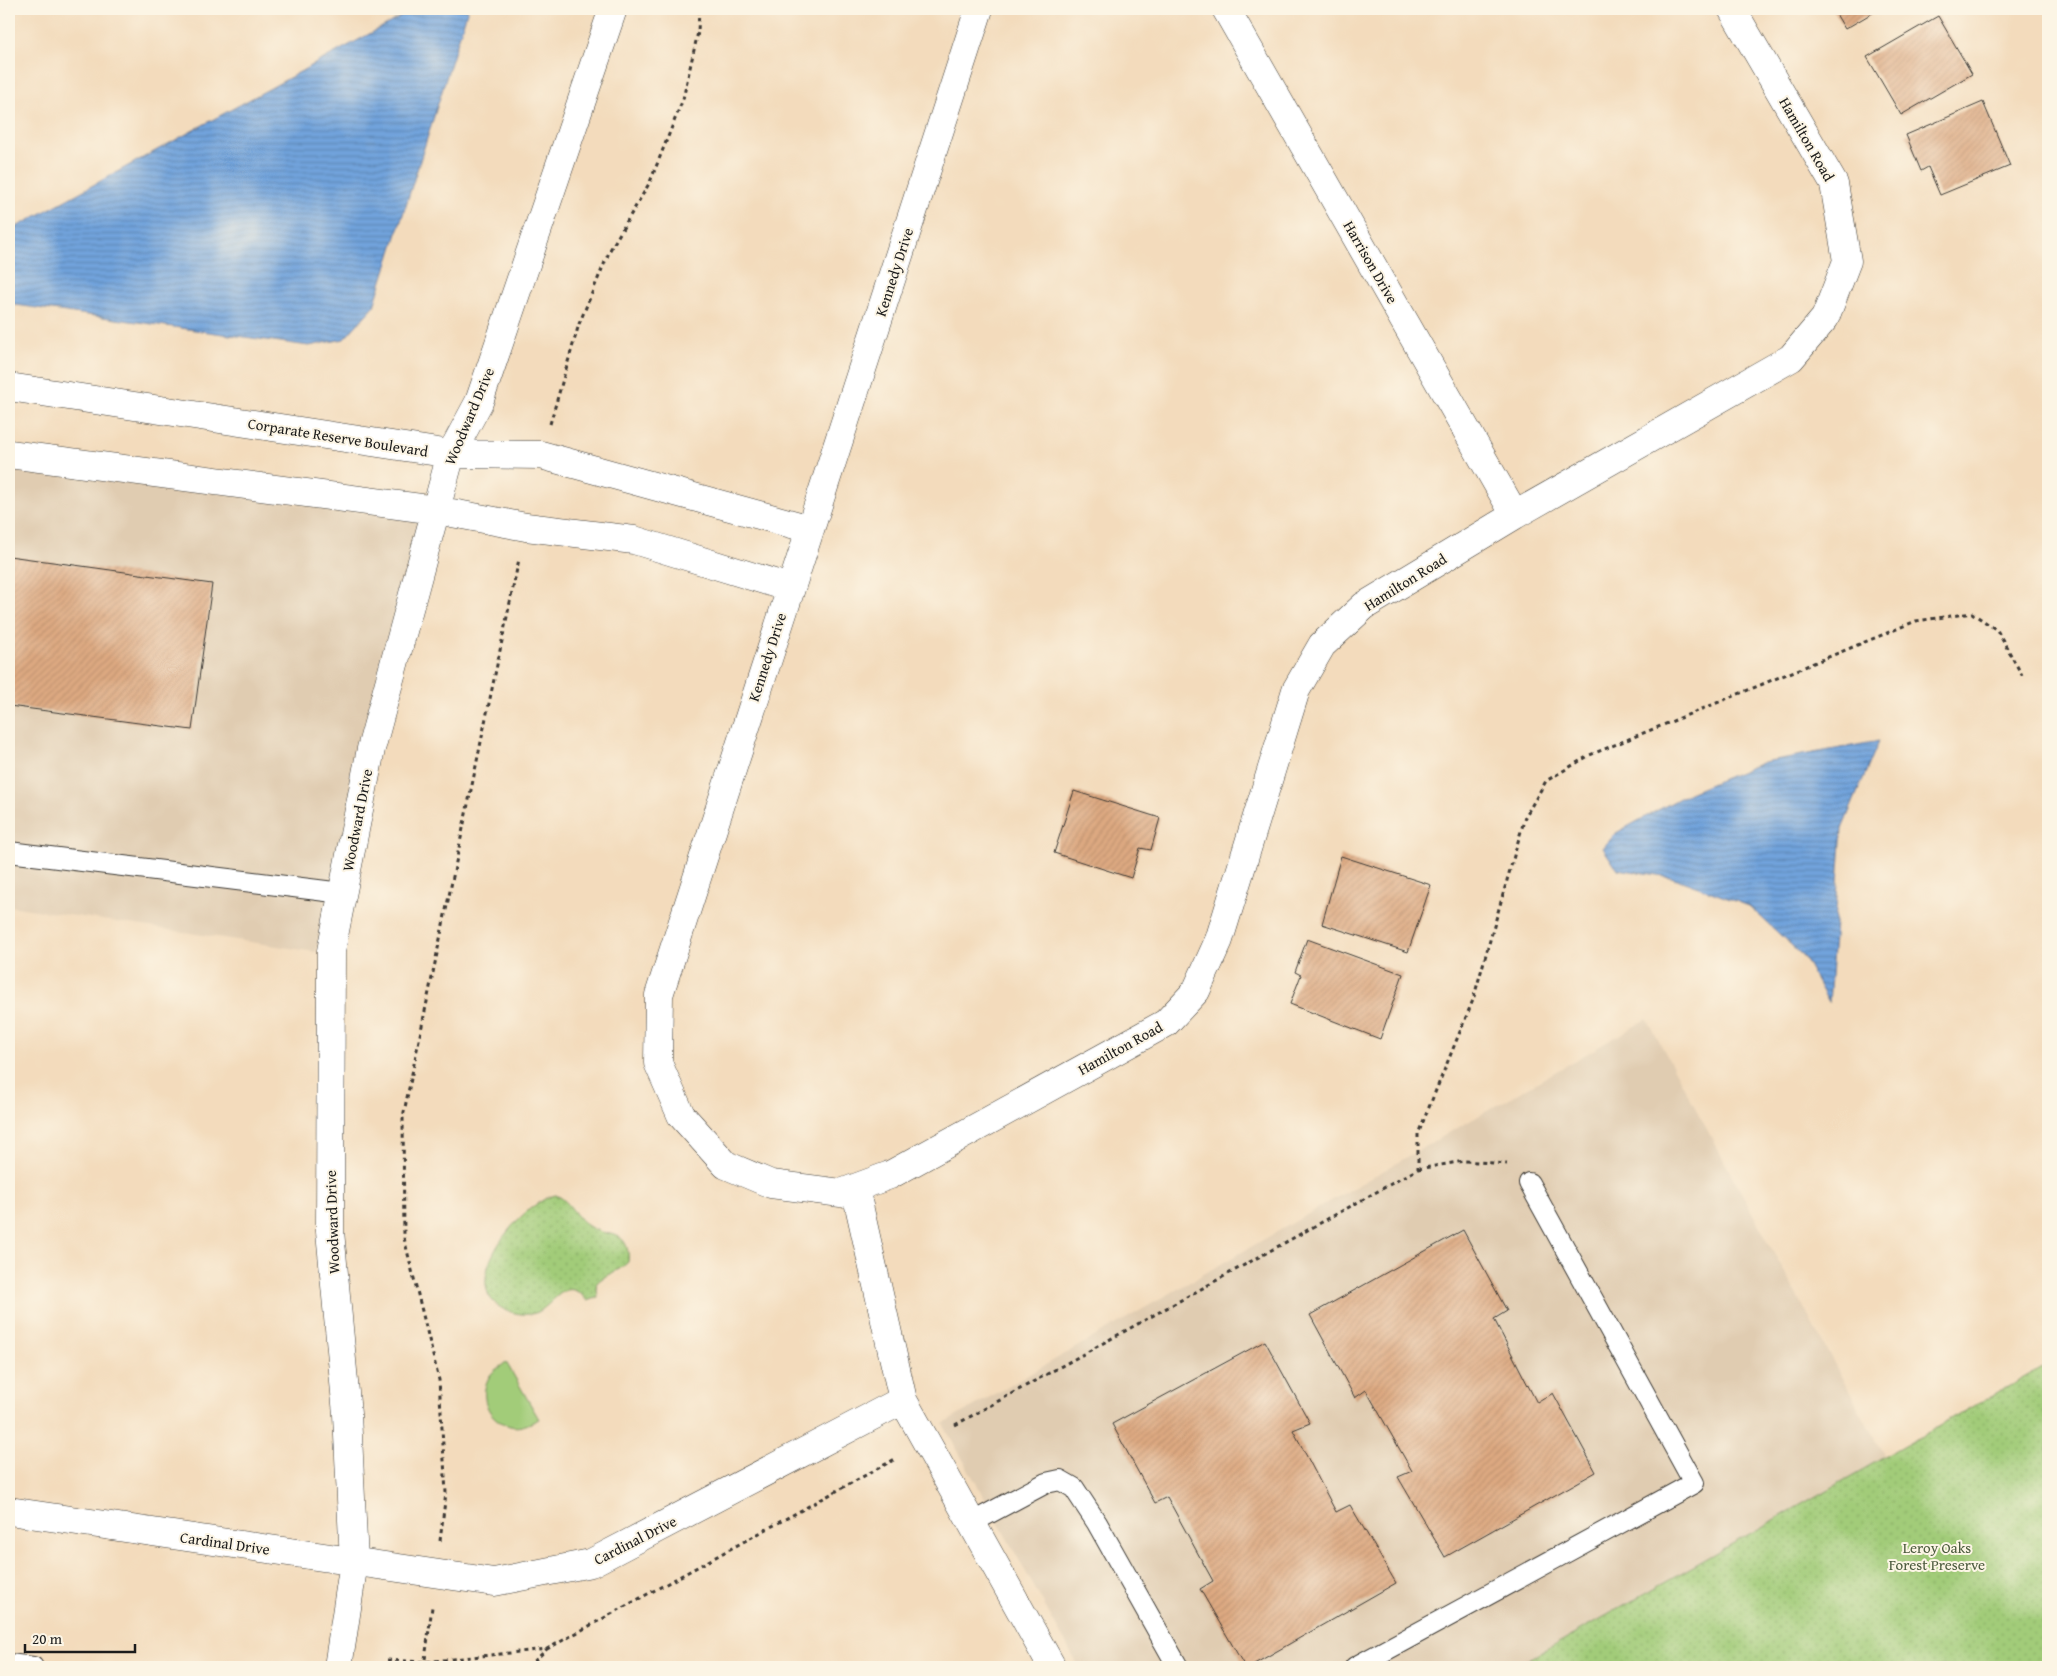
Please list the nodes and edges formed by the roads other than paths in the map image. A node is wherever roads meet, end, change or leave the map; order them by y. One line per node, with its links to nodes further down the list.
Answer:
1 (614, 9): 7 (street, Woodward Drive)
2 (979, 9): 10 (street, Kennedy Drive)
3 (1226, 9): 9 (street, Harrison Drive)
4 (1732, 9): 9 (street, Hamilton Road)
5 (9, 387): 7 (street, Corparate Reserve Boulevard)
6 (9, 454): 8 (street)
7 (451, 454): 8 (street, Woodward Drive); 10 (street, Corparate Reserve Boulevard)
8 (436, 510): 11 (street); 13 (street, Woodward Drive)
9 (1515, 514): 15 (street, Hamilton Road)
10 (810, 529): 11 (street, Kennedy Drive)
11 (790, 588): 15 (street, Kennedy Drive)
12 (9, 852): 13 (lane)
13 (342, 893): 19 (street, Woodward Drive)
14 (1529, 1183): 25 (lane)
15 (855, 1188): 16 (street)
16 (903, 1400): 18 (street); 19 (street, Cardinal Drive)
17 (9, 1511): 19 (street, Cardinal Drive)
18 (971, 1523): 23 (street); 24 (lane)
19 (354, 1562): 22 (street, Woodward Drive)
20 (9, 1664): 21 (lane)
21 (34, 1667)
22 (338, 1667)
23 (1052, 1667)
24 (1178, 1667)
25 (1355, 1667)

